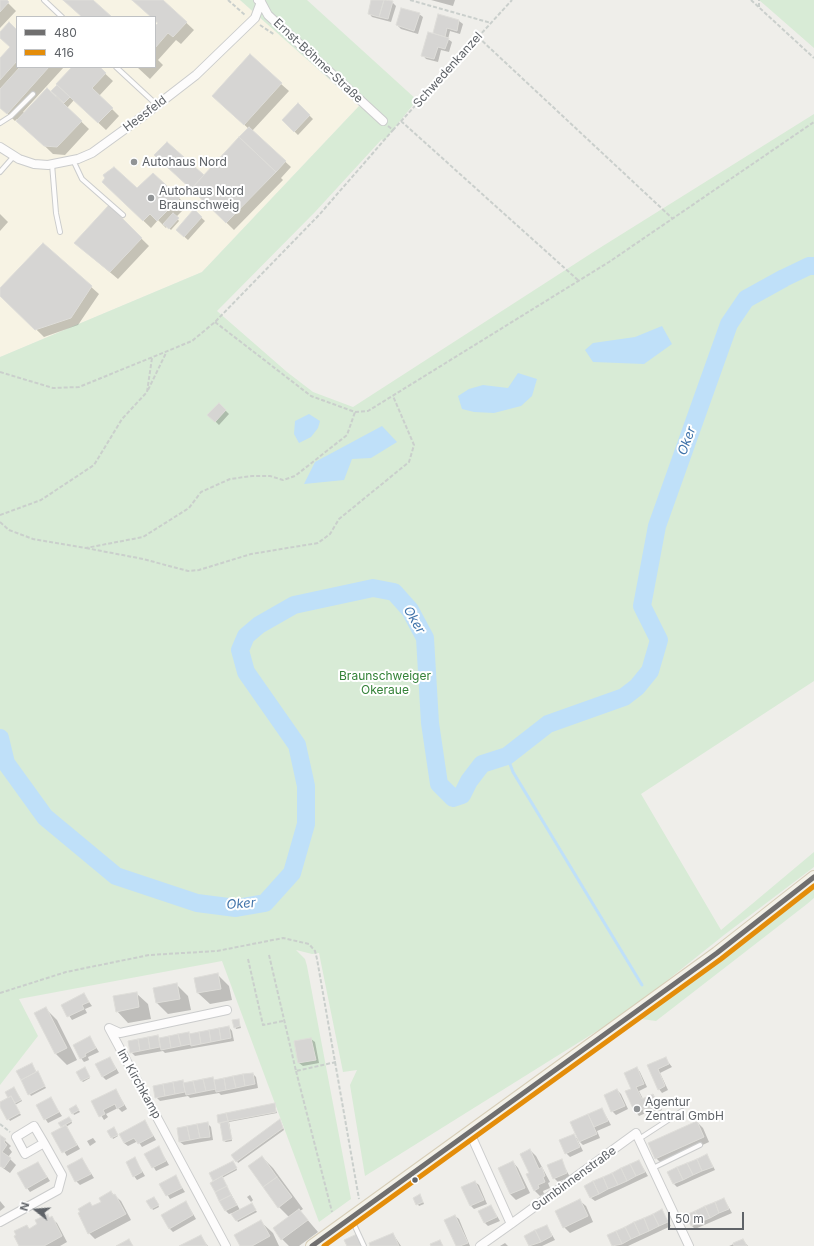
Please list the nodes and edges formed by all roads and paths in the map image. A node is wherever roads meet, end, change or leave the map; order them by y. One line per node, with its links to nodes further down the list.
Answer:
1 (44, 0): 8 (lane)
2 (410, 0): 9 (path)
3 (512, 0): 9 (path, Schwedenkanzel)
4 (751, 0): 7 (path)
5 (759, 0): 7 (path)
6 (261, 1): 14 (street, Heesfeld); 15 (street, Ernst-Böhme-Straße)
7 (759, 7): 11 (path)
8 (61, 16)
9 (491, 23): 10 (path, Schwedenkanzel)
10 (478, 37): 16 (path, Schwedenkanzel); 26 (path)
11 (814, 58)
12 (117, 68): 14 (lane)
13 (33, 94): 18 (lane)
14 (157, 105): 22 (street, Heesfeld)
15 (383, 121): 19 (path)
16 (401, 122): 19 (path, Schwedenkanzel); 28 (path)
17 (814, 122): 26 (path)
18 (0, 123)
19 (393, 130): 29 (path, Schwedenkanzel)
20 (0, 148): 21 (street, Heesfeld)
21 (14, 156): 23 (street, Heesfeld); 24 (lane)
22 (73, 160): 23 (street, Heesfeld); 25 (lane)
23 (52, 164): 27 (lane)
24 (0, 172)
25 (123, 215)
26 (673, 219): 28 (path)
27 (60, 232)
28 (579, 281): 34 (path)
29 (215, 322): 30 (path, Schwedenkanzel); 35 (path)
30 (167, 352): 31 (path, Schwedenkanzel); 33 (path)
31 (152, 358): 32 (path, Schwedenkanzel); 33 (path)
32 (0, 372)
33 (147, 392): 36 (path)
34 (393, 396): 35 (path); 38 (path)
35 (355, 412): 38 (path)
36 (0, 516)
37 (0, 522): 38 (path)
38 (86, 548)
39 (814, 877): 49 (main road)
40 (269, 955): 44 (path)
41 (248, 959): 44 (path)
42 (0, 993): 45 (path)
43 (227, 1010): 60 (street, Im Kirchkamp)
44 (283, 1021): 46 (path)
45 (336, 1062): 46 (path); 55 (path)
46 (296, 1071): 56 (path)
47 (682, 1110): 50 (lane)
48 (0, 1124): 51 (path)
49 (470, 1133): 55 (main road); 59 (street)
50 (638, 1136): 54 (street); 59 (street, Gumbinnenstraße)
51 (16, 1137): 52 (street); 52 (street)
52 (44, 1143): 58 (street)
53 (700, 1145): 54 (lane)
54 (653, 1168): 64 (street)
55 (362, 1210): 57 (main road)
56 (332, 1212)
57 (351, 1218): 61 (main road); 62 (lane)
58 (0, 1222)
59 (511, 1224): 63 (street, Gumbinnenstraße)
60 (226, 1246)
61 (312, 1246)
62 (364, 1246)
63 (480, 1246)
64 (689, 1246)

